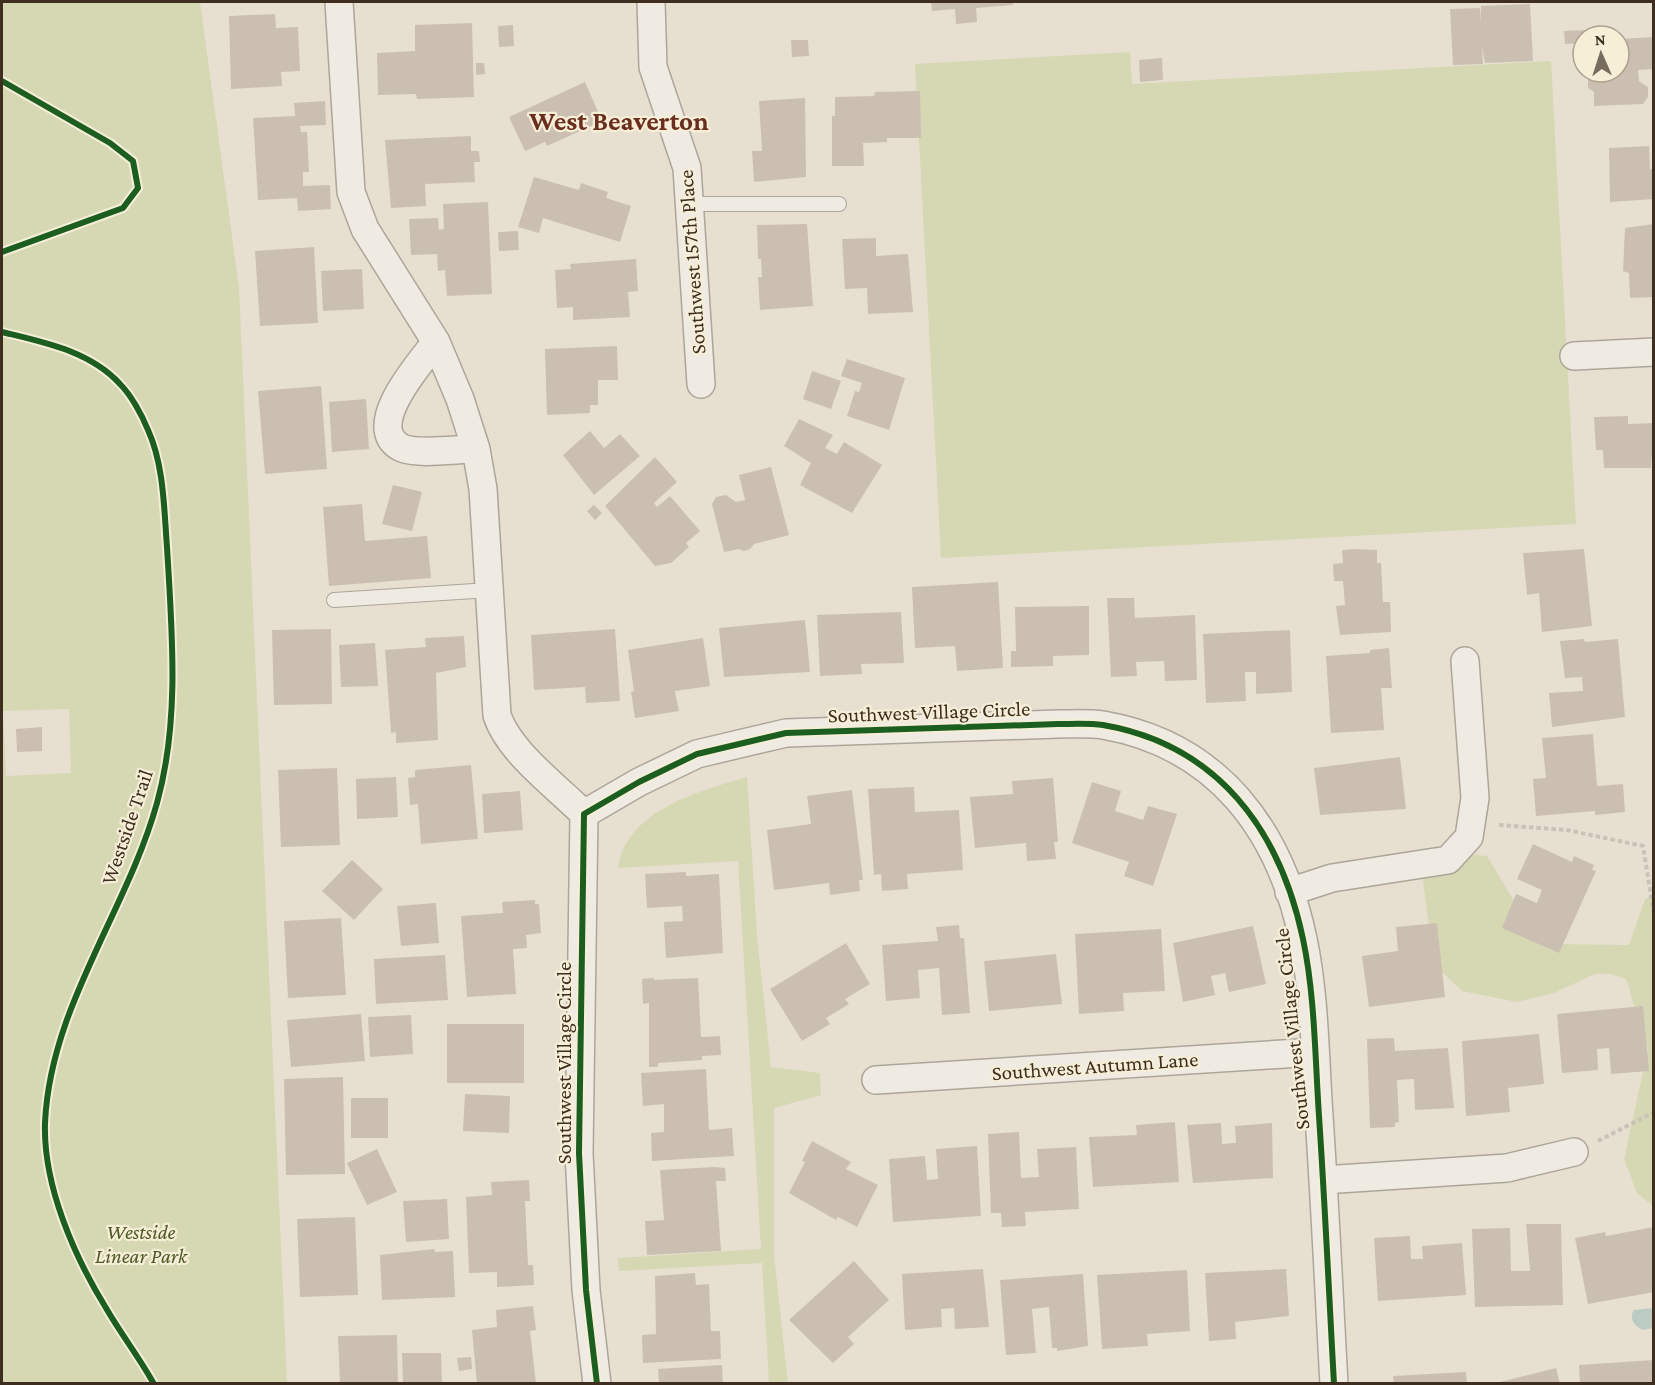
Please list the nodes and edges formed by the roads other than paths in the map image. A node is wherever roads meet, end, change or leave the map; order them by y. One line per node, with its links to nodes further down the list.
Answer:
1 (339, 2): 5 (street)
2 (651, 2): 3 (street, Southwest 157th Place)
3 (690, 204): 4 (lane); 8 (street, Southwest 157th Place)
4 (839, 204)
5 (436, 342): 9 (street); 9 (street)
6 (1653, 352): 7 (street)
7 (1574, 356)
8 (701, 384)
9 (476, 449): 10 (street)
10 (490, 590): 11 (lane); 13 (street)
11 (334, 600)
12 (1465, 661): 14 (street)
13 (584, 814): 14 (street, Southwest Village Circle); 19 (street, Southwest Village Circle)
14 (1289, 892): 15 (street, Southwest Village Circle)
15 (1315, 1052): 16 (street, Southwest Autumn Lane); 18 (street, Southwest Village Circle)
16 (876, 1080)
17 (1574, 1152): 18 (street)
18 (1323, 1180): 20 (street, Southwest Village Circle)
19 (597, 1383)
20 (1334, 1383)

